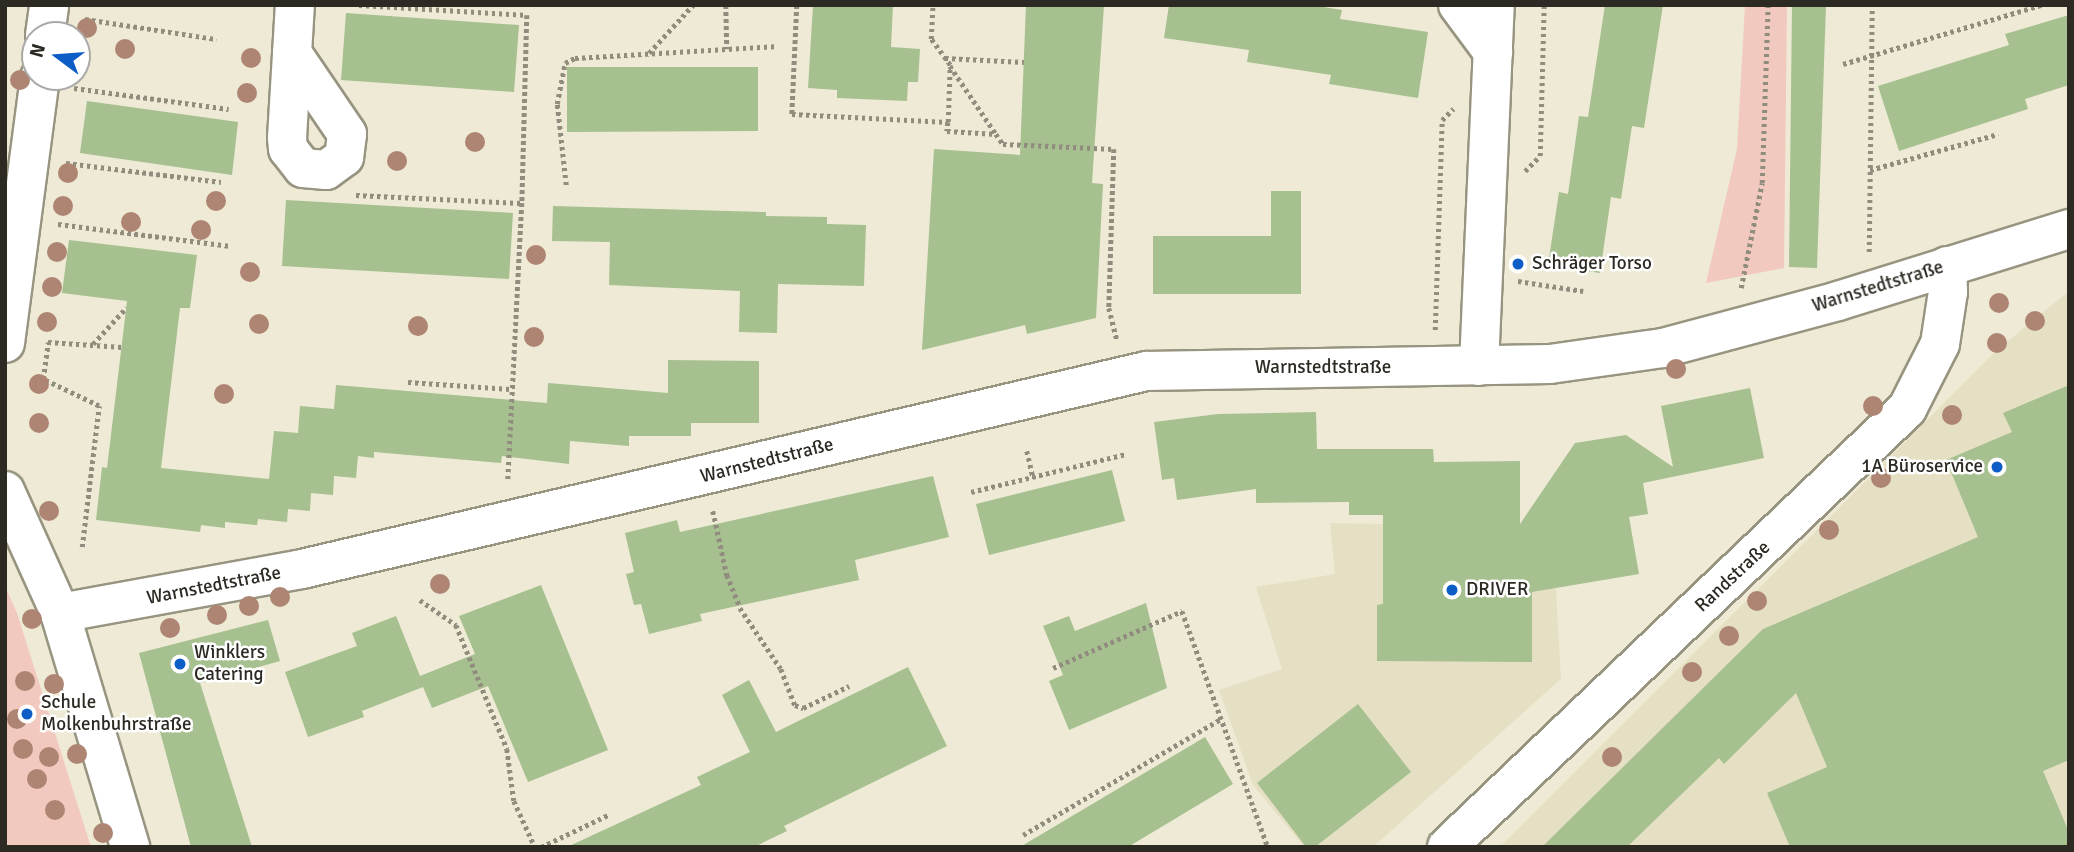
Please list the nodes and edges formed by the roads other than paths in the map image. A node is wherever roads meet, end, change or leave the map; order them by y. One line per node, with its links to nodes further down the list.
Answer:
1 (295, 5): 4 (street)
2 (1458, 5): 5 (street)
3 (1495, 5): 5 (street)
4 (292, 53): 4 (street)
5 (1492, 62): 10 (street)
6 (38, 91): 9 (street)
7 (2069, 229): 8 (street, Warnstedtstraße)
8 (1947, 266): 10 (street, Warnstedtstraße); 14 (street, Randstraße)
9 (5, 343)
10 (1479, 366): 12 (street, Warnstedtstraße)
11 (5, 491): 12 (street)
12 (60, 613): 13 (street)
13 (130, 847)
14 (1447, 847)

